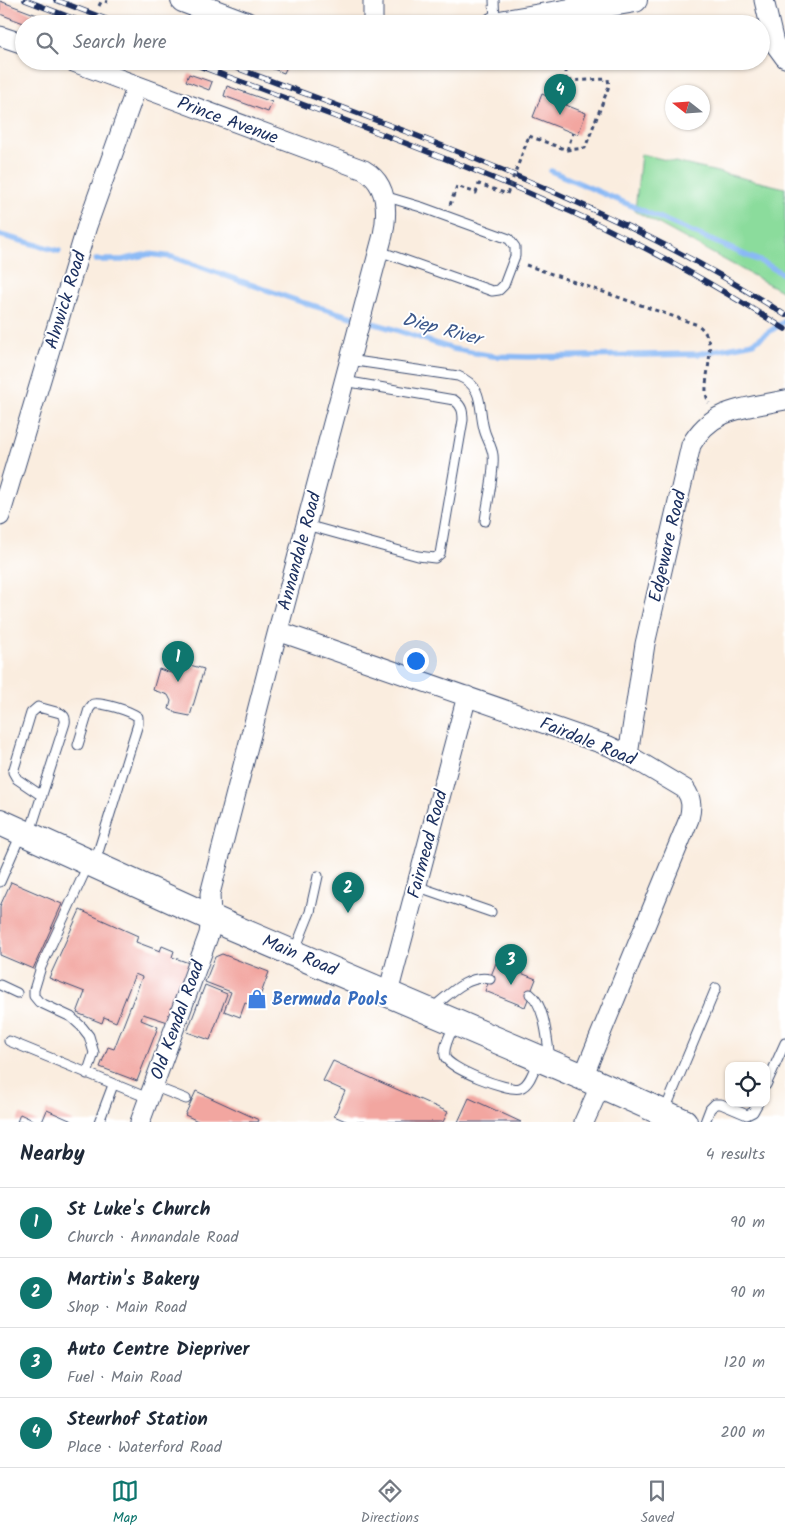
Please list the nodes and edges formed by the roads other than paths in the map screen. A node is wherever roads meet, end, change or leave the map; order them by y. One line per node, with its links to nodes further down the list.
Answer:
1 (182, 0): 6 (street)
2 (372, 0): 7 (street)
3 (494, 0): 8 (lane)
4 (635, 0): 9 (street)
5 (764, 0): 10 (street)
6 (222, 15)
7 (373, 15)
8 (495, 15)
9 (548, 15)
10 (767, 15)
11 (770, 26): 14 (street)
12 (0, 36): 13 (street)
13 (15, 41)
14 (785, 58)
15 (95, 70): 16 (street, Prince Avenue)
16 (137, 86): 17 (street, Prince Avenue); 22 (street, Alnwick Road)
17 (382, 191): 18 (street, Annandale Road); 18 (lane)
18 (379, 251): 19 (street, Annandale Road)
19 (349, 360): 20 (street, Annandale Road); 24 (lane)
20 (344, 381): 25 (street, Annandale Road); 25 (lane)
21 (785, 400): 29 (street, Edgeware Road)
22 (4, 493): 23 (street, Alnwick Road)
23 (0, 516)
24 (485, 521)
25 (306, 525): 26 (street, Annandale Road)
26 (278, 631): 27 (street, Fairdale Road); 37 (street, Annandale Road)
27 (467, 696): 29 (street, Fairdale Road); 35 (street, Fairmead Road)
28 (78, 745): 32 (lane)
29 (628, 755): 52 (street, Fairdale Road)
30 (42, 796): 30 (lane); 31 (lane)
31 (17, 830): 32 (main road, Main Road); 34 (lane)
32 (92, 864): 37 (main road, Main Road); 50 (lane)
33 (318, 876): 38 (lane)
34 (1, 878)
35 (416, 886): 36 (lane); 43 (street, Fairmead Road)
36 (490, 912)
37 (212, 918): 38 (main road, Main Road); 54 (street, Old Kendal Road)
38 (294, 952): 43 (main road, Main Road)
39 (490, 979): 45 (lane)
40 (0, 985): 42 (lane)
41 (716, 988): 59 (lane)
42 (17, 993)
43 (388, 993): 45 (main road, Main Road)
44 (530, 994): 49 (lane)
45 (429, 1010): 46 (main road, Main Road)
46 (456, 1022): 49 (main road, Main Road); 49 (lane)
47 (9, 1041): 50 (lane)
48 (785, 1043): 51 (lane)
49 (546, 1060): 52 (main road, Main Road)
50 (87, 1074): 53 (lane)
51 (770, 1076)
52 (592, 1080): 59 (main road, Main Road); 62 (street, Fairdale Road)
53 (113, 1085): 54 (lane); 60 (lane)
54 (151, 1092): 55 (lane); 61 (street, Old Kendal Road)
55 (186, 1098)
56 (725, 1106): 63 (lane)
57 (729, 1107): 58 (lane)
58 (756, 1107)
59 (674, 1117)
60 (98, 1122)
61 (140, 1122)
62 (584, 1122)
63 (705, 1122)

